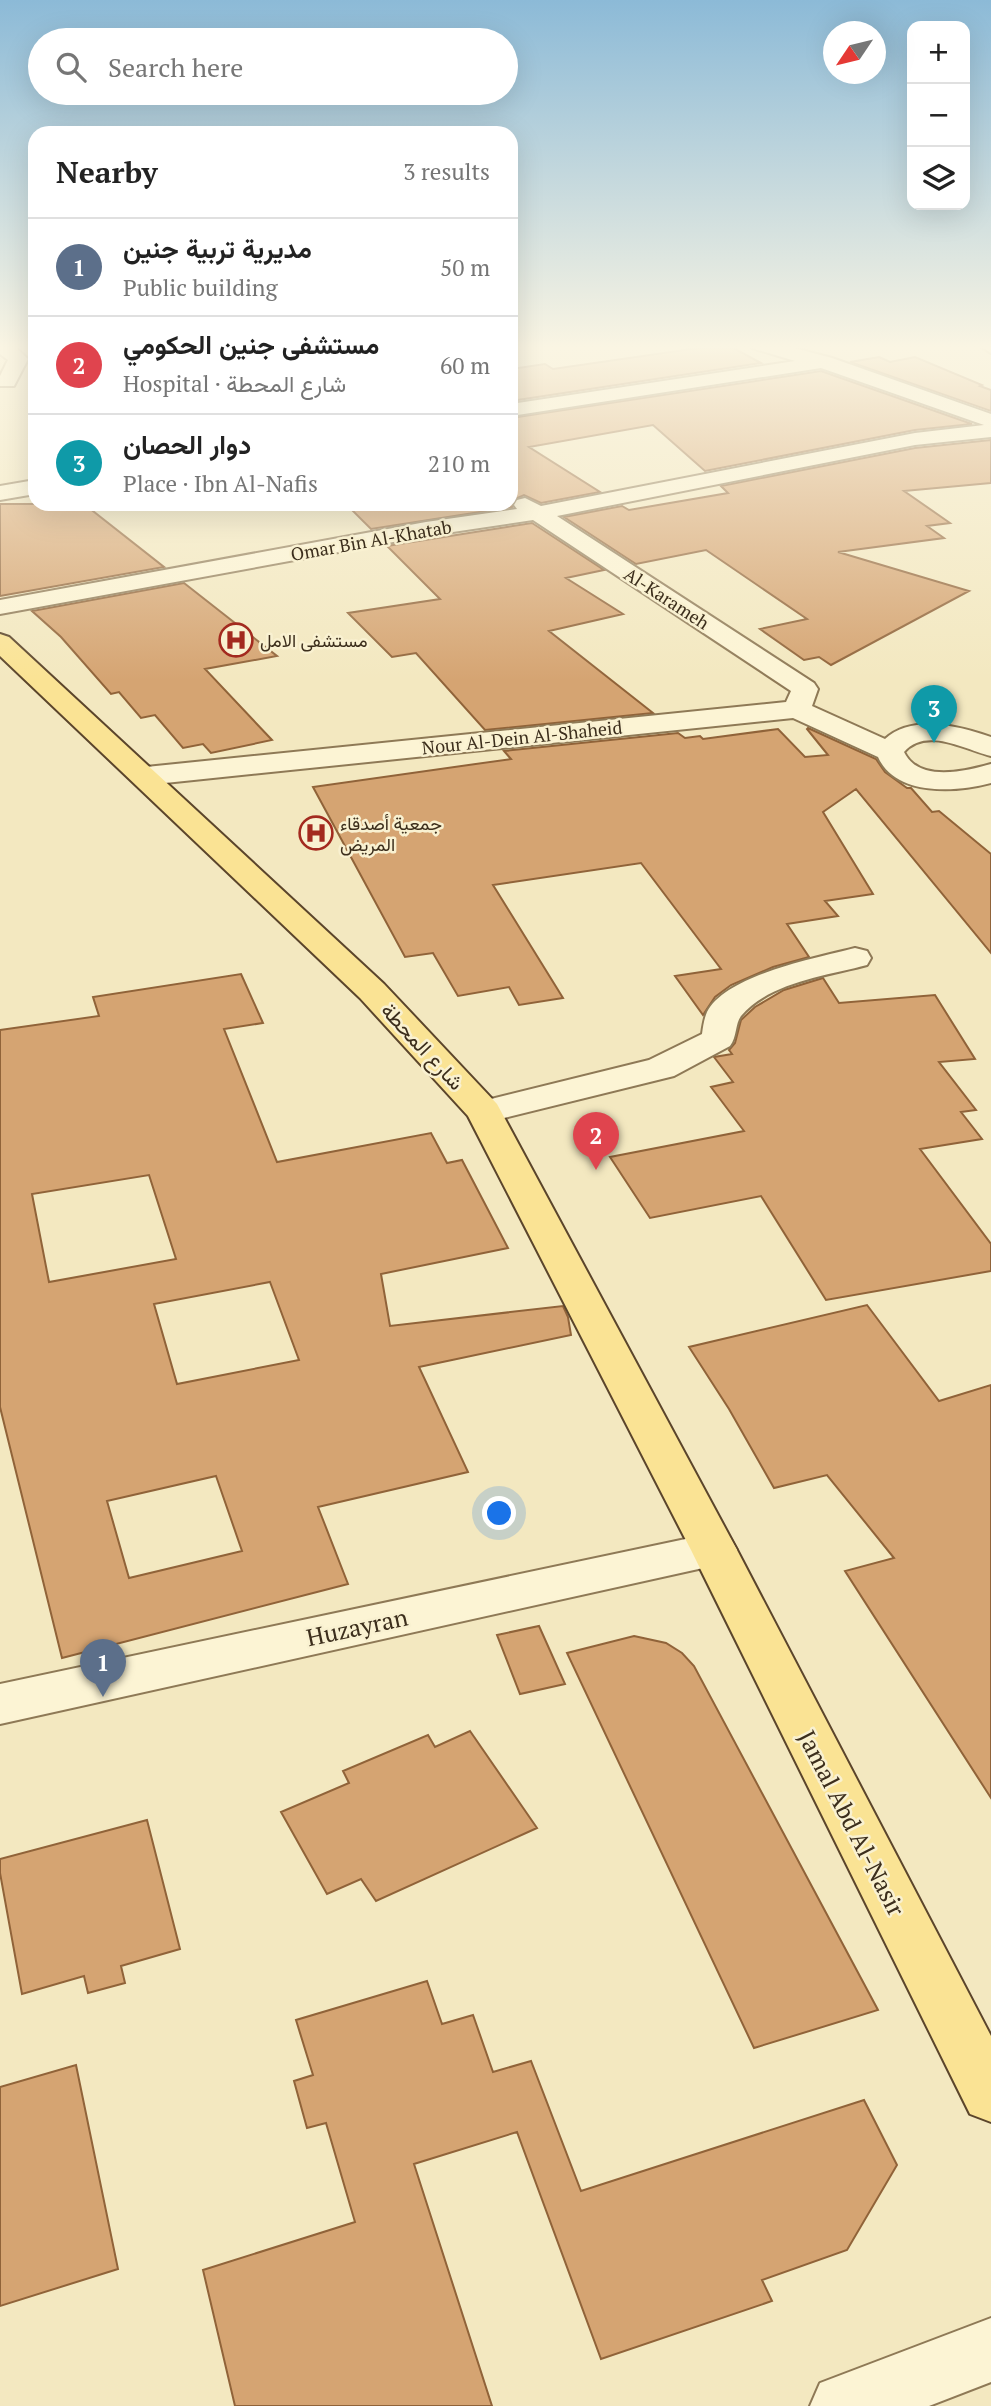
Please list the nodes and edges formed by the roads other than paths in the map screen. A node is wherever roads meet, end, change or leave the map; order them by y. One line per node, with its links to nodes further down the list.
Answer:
1 (827, 456): 5 (street, Omar Bin Al-Khatab)
2 (28, 488): 3 (street)
3 (0, 493)
4 (518, 501): 5 (street, Al-Karameh)
5 (538, 513): 6 (street, Omar Bin Al-Khatab); 8 (street, Al-Karameh)
6 (0, 607)
7 (0, 642): 12 (main road, شارع المحطة)
8 (797, 709): 9 (street); 11 (street); 12 (street, Nour Al-Dein Al-Shaheid)
9 (922, 734): 10 (street); 11 (street)
10 (983, 737)
11 (890, 752): 13 (street)
12 (146, 776): 16 (main road, شارع المحطة)
13 (981, 776): 14 (street)
14 (990, 806)
15 (855, 958): 16 (street)
16 (484, 1112): 17 (main road, شارع المحطة)
17 (714, 1550): 18 (street, Huzayran); 19 (main road, Jamal Abd Al-Nasir)
18 (0, 1704)
19 (991, 2095)
20 (991, 2350): 21 (street)
21 (843, 2406)

